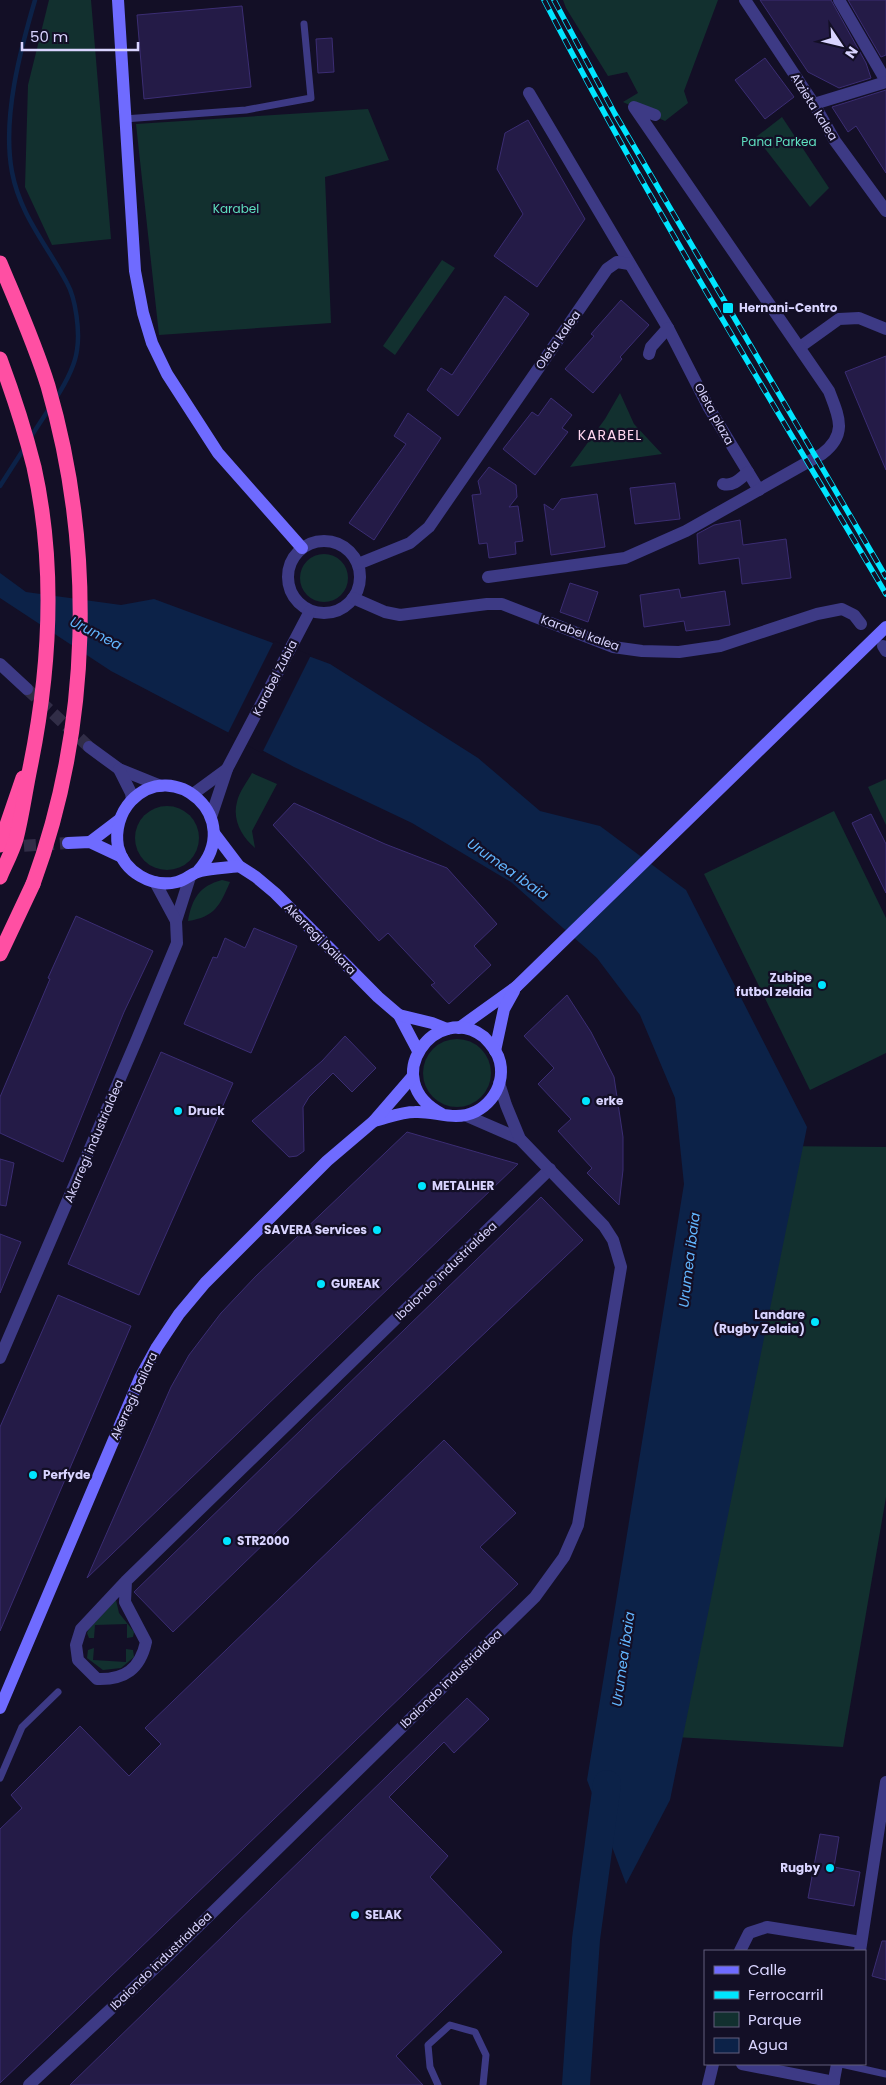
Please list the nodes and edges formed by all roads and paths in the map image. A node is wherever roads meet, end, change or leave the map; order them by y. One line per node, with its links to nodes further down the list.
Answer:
1 (118, 0): 9 (main road)
2 (745, 0): 7 (street, Atzieta kalea)
3 (839, 0): 5 (street)
4 (304, 24): 9 (lane)
5 (886, 82): 7 (street)
6 (528, 94): 12 (street)
7 (814, 104): 10 (street, Atzieta kalea)
8 (655, 115): 15 (street)
9 (124, 119): 21 (main road)
10 (886, 211)
11 (0, 263): 49 (highway, bridge)
12 (629, 264): 13 (street, Oleta plaza); 22 (street, Oleta kalea)
13 (668, 328): 16 (street); 18 (street, Oleta plaza)
14 (886, 329): 15 (street)
15 (800, 347): 20 (street)
16 (648, 354)
17 (0, 359): 30 (highway, bridge)
18 (748, 472): 19 (street); 20 (street)
19 (723, 484)
20 (759, 490): 23 (street)
21 (302, 548): 22 (street); 25 (street)
22 (358, 564): 24 (street)
23 (488, 577)
24 (353, 598): 25 (street); 26 (street, Karabel kalea)
25 (310, 611): 33 (street, Karabel Zubia)
26 (861, 624)
27 (886, 626): 50 (main road, bridge)
28 (0, 664): 29 (street)
29 (26, 689)
30 (37, 736): 42 (highway, bridge); 46 (highway, bridge)
31 (89, 747): 32 (street)
32 (119, 769): 34 (street); 36 (street)
33 (227, 769): 35 (street); 37 (street)
34 (161, 786): 35 (main road); 36 (main road)
35 (193, 794): 37 (main road)
36 (132, 800): 38 (main road)
37 (211, 817): 39 (main road)
38 (119, 820): 40 (main road); 43 (main road)
39 (214, 832): 44 (main road); 45 (main road)
40 (90, 842): 41 (main road); 43 (main road)
41 (68, 843)
42 (0, 845)
43 (122, 857): 47 (main road)
44 (238, 866): 45 (main road); 51 (main road, Akerregi bailara)
45 (194, 874): 47 (main road); 48 (street, Akarregi industrialdea)
46 (0, 878)
47 (155, 882): 48 (street)
48 (176, 921): 62 (street, Akarregi industrialdea)
49 (0, 954)
50 (516, 987): 52 (main road); 54 (main road)
51 (399, 1015): 52 (main road); 53 (main road)
52 (453, 1029): 53 (main road); 54 (main road)
53 (418, 1051): 55 (main road)
54 (495, 1051): 56 (main road)
55 (413, 1076): 57 (main road); 59 (main road, Akerregi bailara)
56 (500, 1083): 58 (main road); 60 (street)
57 (442, 1114): 58 (main road); 59 (main road)
58 (467, 1116): 60 (street)
59 (374, 1121): 65 (main road, Akerregi bailara)
60 (520, 1139): 61 (street, Ibaiondo industrialdea)
61 (550, 1169): 63 (street, Ibaiondo industrialdea); 76 (street, Ibaiondo industrialdea)
62 (0, 1358)
63 (126, 1581): 63 (street, Ibaiondo industrialdea)
64 (58, 1692): 66 (lane)
65 (0, 1708)
66 (0, 1778)
67 (886, 1782): 68 (street)
68 (860, 1947): 69 (street)
69 (740, 1950)
70 (713, 2065): 79 (street)
71 (747, 2065): 75 (street)
72 (839, 2065): 75 (street)
73 (844, 2065): 74 (lane)
74 (886, 2074)
75 (833, 2084)
76 (29, 2085)
77 (438, 2085): 78 (lane)
78 (483, 2085)
79 (708, 2085)

